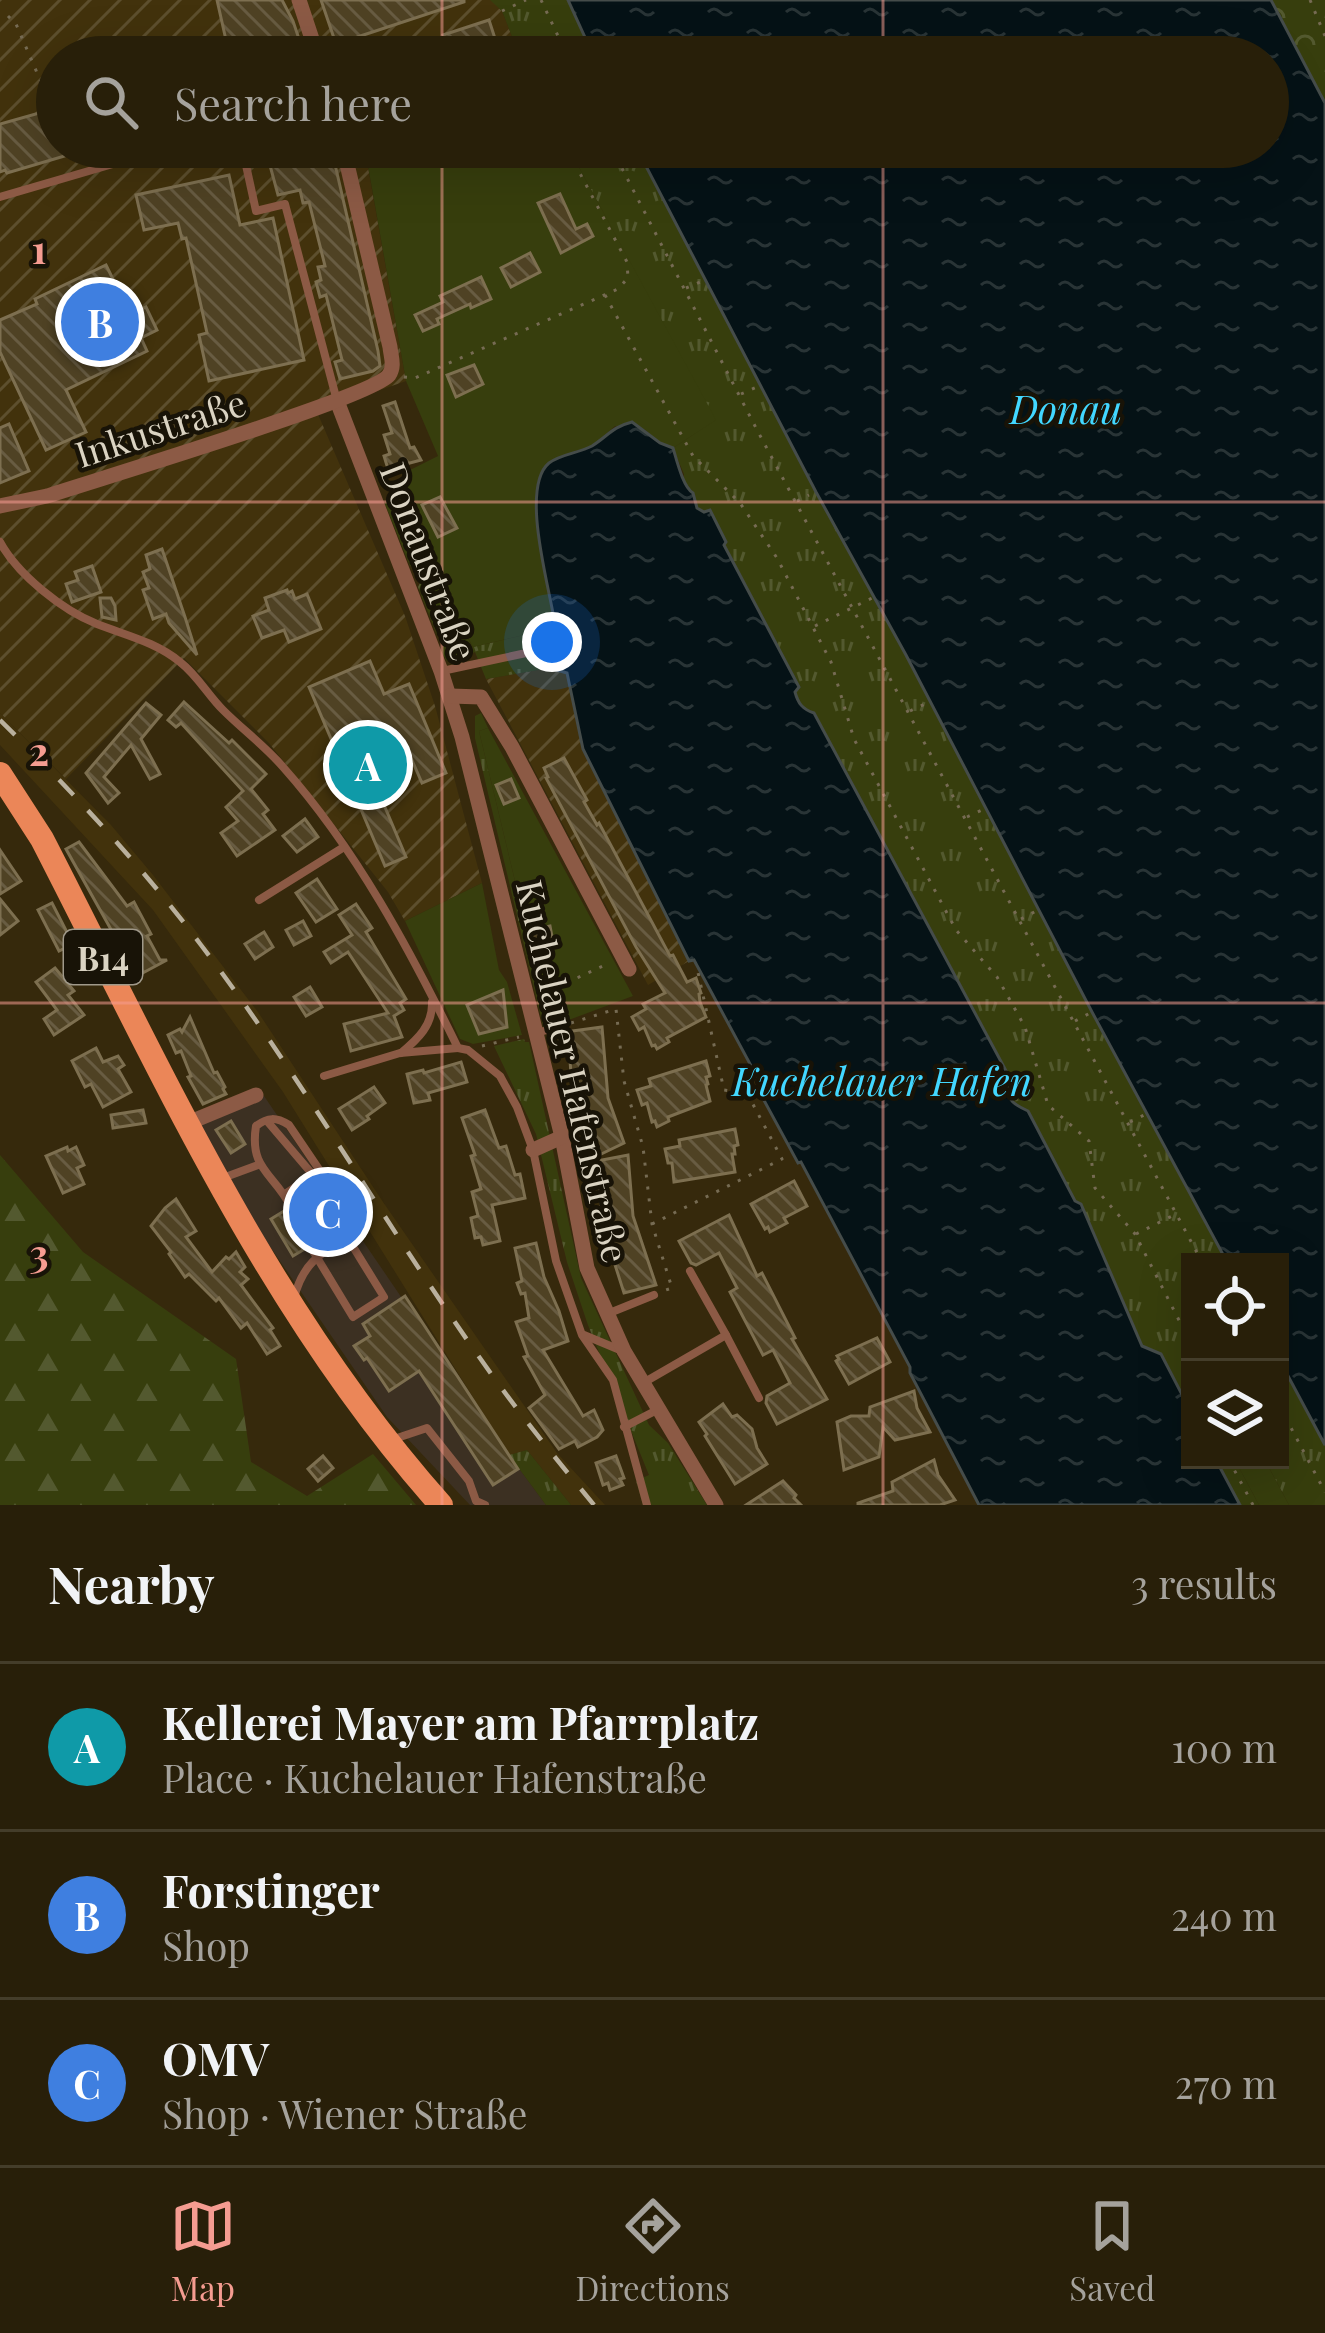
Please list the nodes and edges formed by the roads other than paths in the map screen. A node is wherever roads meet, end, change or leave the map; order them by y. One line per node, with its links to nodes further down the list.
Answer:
1 (299, 0): 2 (street)
2 (310, 36)
3 (99, 168): 6 (lane)
4 (247, 168): 7 (lane)
5 (348, 168): 7 (street)
6 (0, 197)
7 (337, 400): 8 (street, Inkustraße); 11 (street, Donaustraße)
8 (0, 506)
9 (0, 542): 14 (lane)
10 (545, 650): 11 (lane)
11 (441, 671): 12 (street, Donaustraße)
12 (450, 697): 16 (street, Donaustraße); 19 (street, Kuchelauer Hafenstraße)
13 (0, 774): 25 (main road, B14)
14 (344, 846): 15 (lane); 17 (lane)
15 (259, 900)
16 (629, 969)
17 (432, 995): 20 (lane); 21 (lane)
18 (558, 1027): 19 (lane)
19 (535, 1034): 26 (street, Kuchelauer Hafenstraße)
20 (463, 1049): 21 (lane); 27 (lane)
21 (400, 1054): 22 (lane)
22 (324, 1076)
23 (256, 1095): 25 (street)
24 (265, 1119): 28 (lane); 30 (lane); 32 (lane)
25 (188, 1123): 29 (main road, B14)
26 (562, 1137): 27 (street); 38 (street, Kuchelauer Hafenstraße)
27 (533, 1150): 39 (lane)
28 (258, 1165): 29 (lane); 30 (lane)
29 (218, 1179): 37 (main road, B14)
30 (285, 1195): 31 (lane)
31 (291, 1207)
32 (347, 1237): 34 (lane); 34 (lane)
33 (310, 1246): 34 (lane)
34 (316, 1258): 37 (lane)
35 (690, 1271): 40 (lane)
36 (654, 1295): 38 (lane)
37 (292, 1305): 46 (main road, B14)
38 (607, 1314): 41 (street, Kuchelauer Hafenstraße)
39 (582, 1335): 41 (lane); 45 (lane)
40 (726, 1335): 42 (lane); 43 (lane)
41 (624, 1352): 42 (street, Kuchelauer Hafenstraße)
42 (642, 1384): 44 (street, Kuchelauer Hafenstraße)
43 (759, 1398)
44 (657, 1410): 45 (lane); 50 (street, Kuchelauer Hafenstraße)
45 (624, 1427): 49 (lane)
46 (387, 1441): 47 (lane); 48 (main road, B14)
47 (477, 1504)
48 (441, 1505)
49 (647, 1505)
50 (716, 1505)

